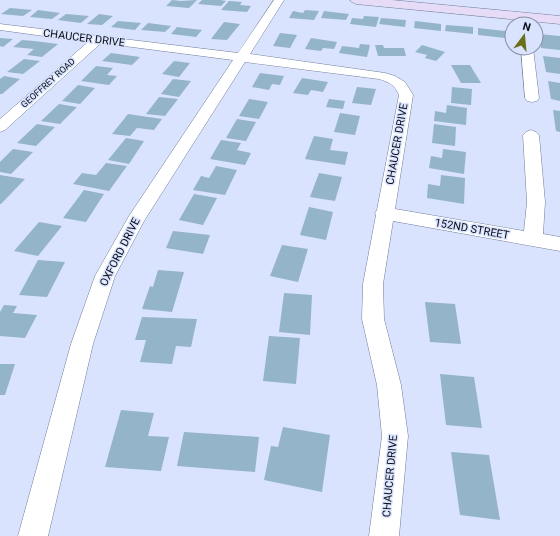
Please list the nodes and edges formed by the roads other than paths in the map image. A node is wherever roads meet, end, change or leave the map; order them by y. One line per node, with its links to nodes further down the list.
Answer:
1 (279, 0): 8 (street, OXFORD DRIVE)
2 (356, 0): 3 (street)
3 (504, 18)
4 (544, 20): 5 (street)
5 (560, 20)
6 (0, 26): 7 (street, CHAUCER DRIVE)
7 (97, 40): 8 (street, CHAUCER DRIVE); 11 (street, GEOFFREY ROAD)
8 (242, 56): 13 (street, CHAUCER DRIVE); 16 (street, OXFORD DRIVE)
9 (528, 56): 10 (street)
10 (532, 98)
11 (0, 127)
12 (531, 135): 14 (street)
13 (384, 213): 14 (street, 152ND STREET); 17 (street, CHAUCER DRIVE)
14 (533, 239): 15 (street, 152ND STREET)
15 (560, 244)
16 (33, 536)
17 (384, 536)

